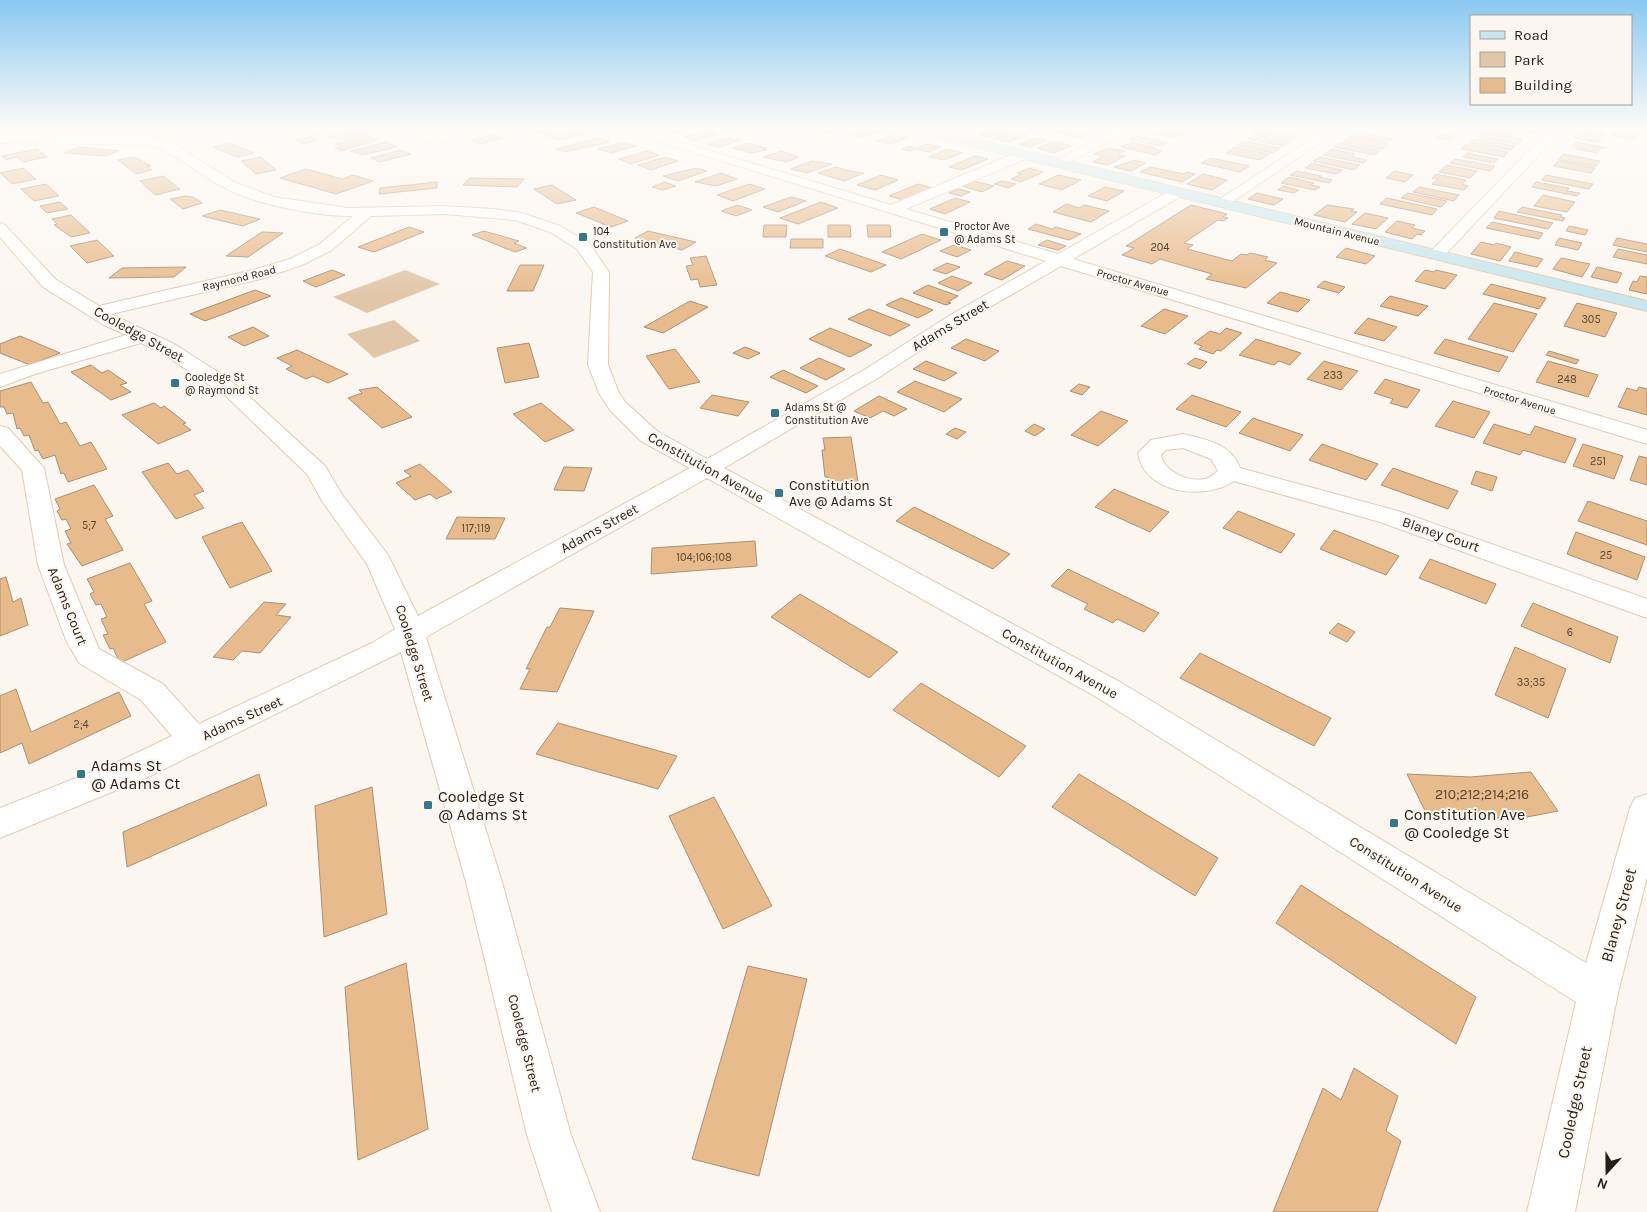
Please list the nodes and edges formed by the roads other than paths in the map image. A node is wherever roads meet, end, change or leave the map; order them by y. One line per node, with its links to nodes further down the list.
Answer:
1 (227, 184): 10 (street, Constitution Avenue)
2 (804, 184): 9 (street, Proctor Avenue)
3 (954, 184): 9 (street)
4 (1142, 184): 7 (street, Mountain Avenue)
5 (1251, 184): 8 (street)
6 (1505, 184): 12 (street)
7 (1178, 192): 8 (street, Mountain Avenue); 13 (street, Adams Street)
8 (1221, 203): 12 (street, Mountain Avenue)
9 (891, 210): 13 (street, Proctor Avenue)
10 (366, 213): 15 (street, Raymond Road); 20 (street, Constitution Avenue)
11 (0, 228): 15 (street, Cooledge Street)
12 (1436, 255): 14 (street, Mountain Avenue)
13 (1060, 261): 19 (street, Proctor Avenue); 20 (street, Adams Street)
14 (1647, 306)
15 (97, 312): 16 (street, Cooledge Street)
16 (144, 336): 17 (street); 23 (street, Cooledge Street)
17 (0, 382)
18 (0, 433): 24 (street, Adams Court)
19 (1647, 437)
20 (707, 467): 23 (street, Adams Street); 27 (street, Constitution Avenue)
21 (1230, 473): 22 (street, Blaney Court)
22 (1647, 609)
23 (410, 633): 24 (street, Adams Street); 28 (street, Cooledge Street)
24 (194, 740): 26 (street, Adams Street)
25 (1647, 808): 27 (street, Blaney Street)
26 (0, 823)
27 (1598, 993): 29 (street, Cooledge Street)
28 (576, 1212)
29 (1551, 1212)

